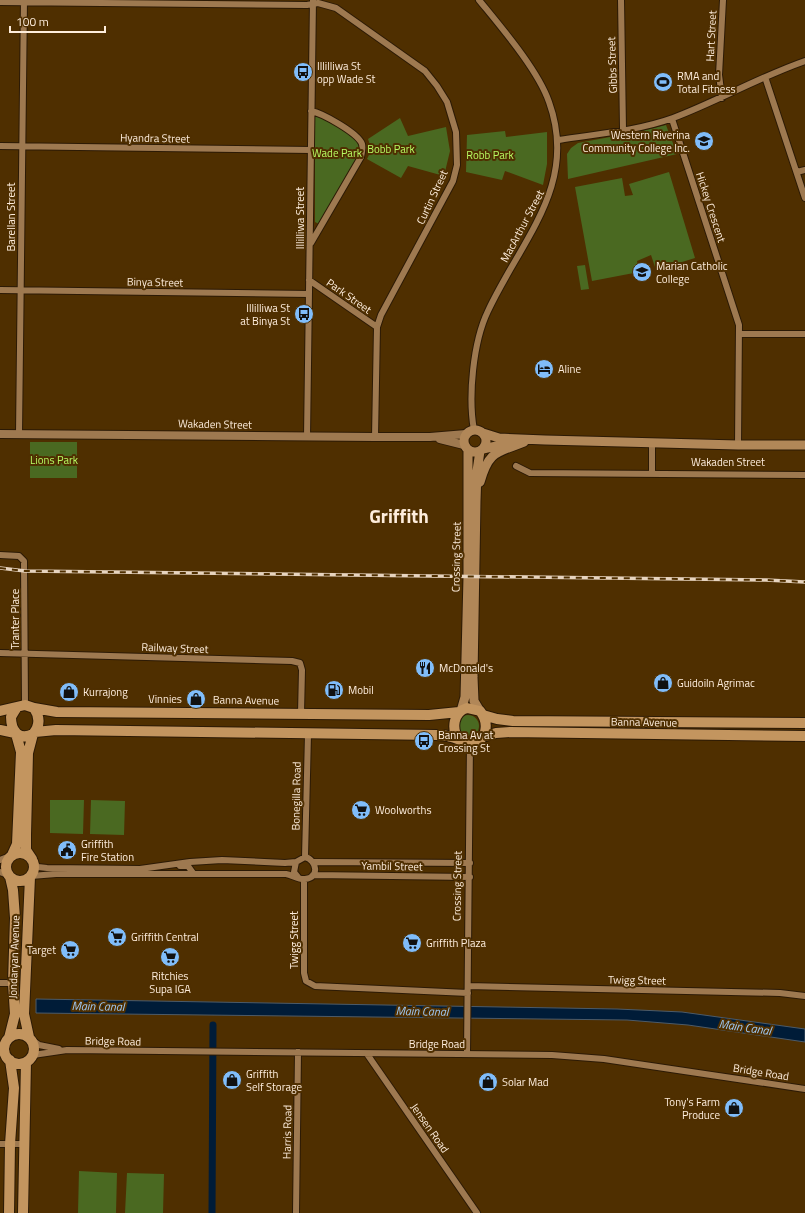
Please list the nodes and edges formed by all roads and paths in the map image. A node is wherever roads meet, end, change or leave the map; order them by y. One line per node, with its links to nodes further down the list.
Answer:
1 (479, 0): 13 (street, MacArthur Street)
2 (621, 0): 12 (street, Gibbs Street)
3 (724, 0): 9 (street, Hart Street)
4 (24, 1): 5 (street, Curtin Street); 6 (street, Curtin Street); 15 (street, Barellan Street)
5 (0, 2)
6 (313, 2): 10 (street, Illilliwa Street); 25 (street, Curtin Street)
7 (805, 61): 8 (street)
8 (765, 77): 9 (street); 18 (street)
9 (722, 98): 11 (street)
10 (311, 111): 16 (street, Illilliwa Street); 20 (street)
11 (672, 119): 12 (street); 26 (street, Hickey Crescent)
12 (623, 130): 13 (street)
13 (559, 140): 28 (street, MacArthur Street)
14 (0, 146): 15 (street, Hyandra Street)
15 (21, 146): 16 (street, Hyandra Street); 23 (street, Barellan Street)
16 (311, 150): 20 (street, Illilliwa Street)
17 (805, 170): 18 (street)
18 (797, 172): 19 (street)
19 (805, 198)
20 (310, 245): 21 (street, Illilliwa Street)
21 (309, 280): 24 (street, Illilliwa Street); 25 (street, Park Street)
22 (0, 290): 23 (street, Binya Street)
23 (20, 291): 24 (street, Binya Street); 30 (street, Barellan Street)
24 (309, 294): 31 (street, Illilliwa Street)
25 (377, 327): 32 (street, Curtin Street)
26 (739, 334): 27 (street); 37 (street, Hickey Crescent)
27 (805, 334)
28 (475, 433): 33 (street, Wakaden Street); 34 (main road, Wakaden Street); 39 (main road, Crossing Street); 40 (main road, Crossing Street)
29 (0, 434): 30 (street, Wakaden Street)
30 (19, 434): 31 (street, Wakaden Street)
31 (307, 437): 32 (street, Wakaden Street)
32 (375, 437): 33 (street, Wakaden Street)
33 (430, 437): 39 (street, Wakaden Street)
34 (545, 440): 35 (main road, Wakaden Street); 36 (main road, Wakaden Street)
35 (524, 442): 40 (main road, Wakaden Street); 44 (main road, Crossing Street)
36 (652, 442): 37 (main road, Wakaden Street); 42 (street)
37 (738, 445): 38 (main road, Wakaden Street)
38 (805, 445)
39 (466, 448): 40 (main road); 50 (main road, Crossing Street)
40 (482, 450): 44 (main road, Crossing Street)
41 (516, 466): 42 (street, Wakaden Street)
42 (652, 474): 43 (street, Wakaden Street)
43 (805, 475)
44 (476, 501): 52 (main road, Crossing Street)
45 (0, 555): 47 (street, Tranter Place)
46 (0, 653): 47 (street, Railway Street)
47 (25, 653): 48 (street, Tranter Place); 51 (street, Railway Street)
48 (25, 706): 49 (main road, Banna Avenue); 51 (main road, Banna Avenue); 55 (main road); 56 (main road)
49 (0, 711)
50 (460, 711): 51 (main road, Banna Avenue); 52 (main road); 60 (main road)
51 (301, 713)
52 (482, 713): 53 (main road, Banna Avenue); 59 (main road)
53 (805, 723)
54 (0, 730): 56 (main road)
55 (34, 733): 56 (main road); 57 (main road); 65 (main road)
56 (16, 734): 62 (main road)
57 (308, 734): 60 (main road); 63 (street, Bonegilla Road)
58 (805, 736): 59 (main road, Banna Avenue)
59 (482, 737): 61 (main road)
60 (459, 740): 61 (main road)
61 (470, 743): 68 (street, Crossing Street)
62 (11, 856): 64 (street); 65 (main road); 71 (main road)
63 (305, 857): 66 (street); 67 (street)
64 (0, 860)
65 (32, 860): 69 (street); 73 (main road)
66 (296, 862): 69 (street); 75 (street)
67 (314, 862): 68 (street, Yambil Street); 72 (street)
68 (470, 863): 74 (street, Crossing Street)
69 (152, 866): 70 (street)
70 (193, 873): 73 (street); 75 (street)
71 (6, 875): 73 (main road); 77 (main road, Jondaryan Avenue)
72 (313, 875): 74 (street, Yambil Street); 75 (street)
73 (30, 876): 80 (main road, Jondaryan Avenue)
74 (470, 877): 78 (street, Crossing Street)
75 (301, 878): 78 (street, Twigg Street)
76 (0, 983): 77 (street)
77 (13, 983): 80 (main road, Jondaryan Avenue)
78 (468, 989): 79 (street, Twigg Street); 87 (street, Crossing Street)
79 (805, 996)
80 (19, 997): 81 (main road, Jondaryan Avenue)
81 (20, 1014): 82 (main road, Jondaryan Avenue); 83 (main road, Jondaryan Avenue)
82 (9, 1038): 83 (main road); 89 (main road)
83 (30, 1039): 84 (street, Bridge Road); 88 (main road)
84 (67, 1050): 85 (street, Bridge Road); 88 (street, Bridge Road)
85 (298, 1052): 86 (street, Bridge Road); 96 (street, Harris Road)
86 (367, 1054): 87 (street, Bridge Road); 97 (street, Jensen Road)
87 (467, 1054): 91 (street, Bridge Road)
88 (33, 1055): 90 (main road)
89 (10, 1060): 90 (main road); 92 (main road)
90 (26, 1062): 93 (main road)
91 (805, 1089)
92 (5, 1144): 93 (street); 94 (main road)
93 (24, 1144): 95 (main road)
94 (9, 1213)
95 (23, 1213)
96 (296, 1213)
97 (477, 1213)

